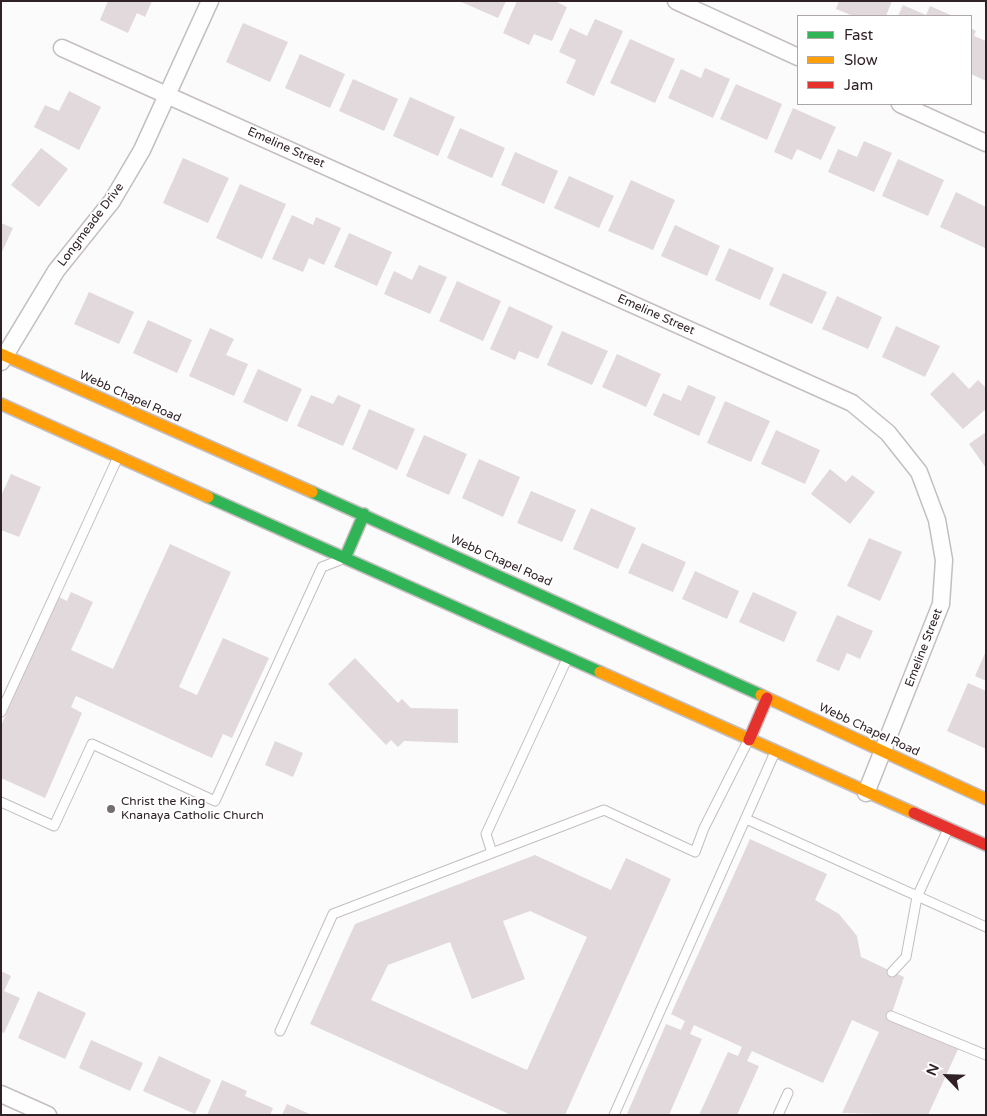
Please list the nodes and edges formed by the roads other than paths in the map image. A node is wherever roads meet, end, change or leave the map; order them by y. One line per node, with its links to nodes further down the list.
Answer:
1 (210, 1): 5 (street, Longmeade Drive)
2 (676, 1): 4 (street)
3 (62, 48): 5 (street, Emeline Street)
4 (797, 57)
5 (167, 95): 8 (street, Longmeade Drive); 18 (street, Emeline Street)
6 (902, 105): 7 (street)
7 (986, 143)
8 (2, 358): 11 (main road, Webb Chapel Road)
9 (1, 404): 10 (main road)
10 (118, 457): 12 (main road); 15 (lane)
11 (364, 514): 12 (main road); 14 (main road, Webb Chapel Road)
12 (345, 558): 13 (main road); 21 (lane)
13 (568, 658): 16 (main road); 25 (lane)
14 (767, 698): 16 (main road); 18 (main road, Webb Chapel Road)
15 (1, 712)
16 (748, 740): 17 (main road); 25 (lane)
17 (775, 752): 19 (main road); 22 (lane)
18 (884, 752): 19 (street, Emeline Street); 20 (main road, Webb Chapel Road)
19 (866, 793): 23 (main road)
20 (986, 799)
21 (1, 802)
22 (746, 819): 26 (lane); 35 (lane)
23 (948, 829): 24 (main road); 26 (lane)
24 (986, 845)
25 (492, 853): 30 (lane)
26 (917, 897): 27 (lane); 28 (lane)
27 (986, 927)
28 (892, 972)
29 (891, 1016): 31 (lane)
30 (280, 1031)
31 (986, 1056)
32 (788, 1093): 36 (lane)
33 (1, 1094): 34 (street)
34 (48, 1115)
35 (614, 1115)
36 (778, 1115)

